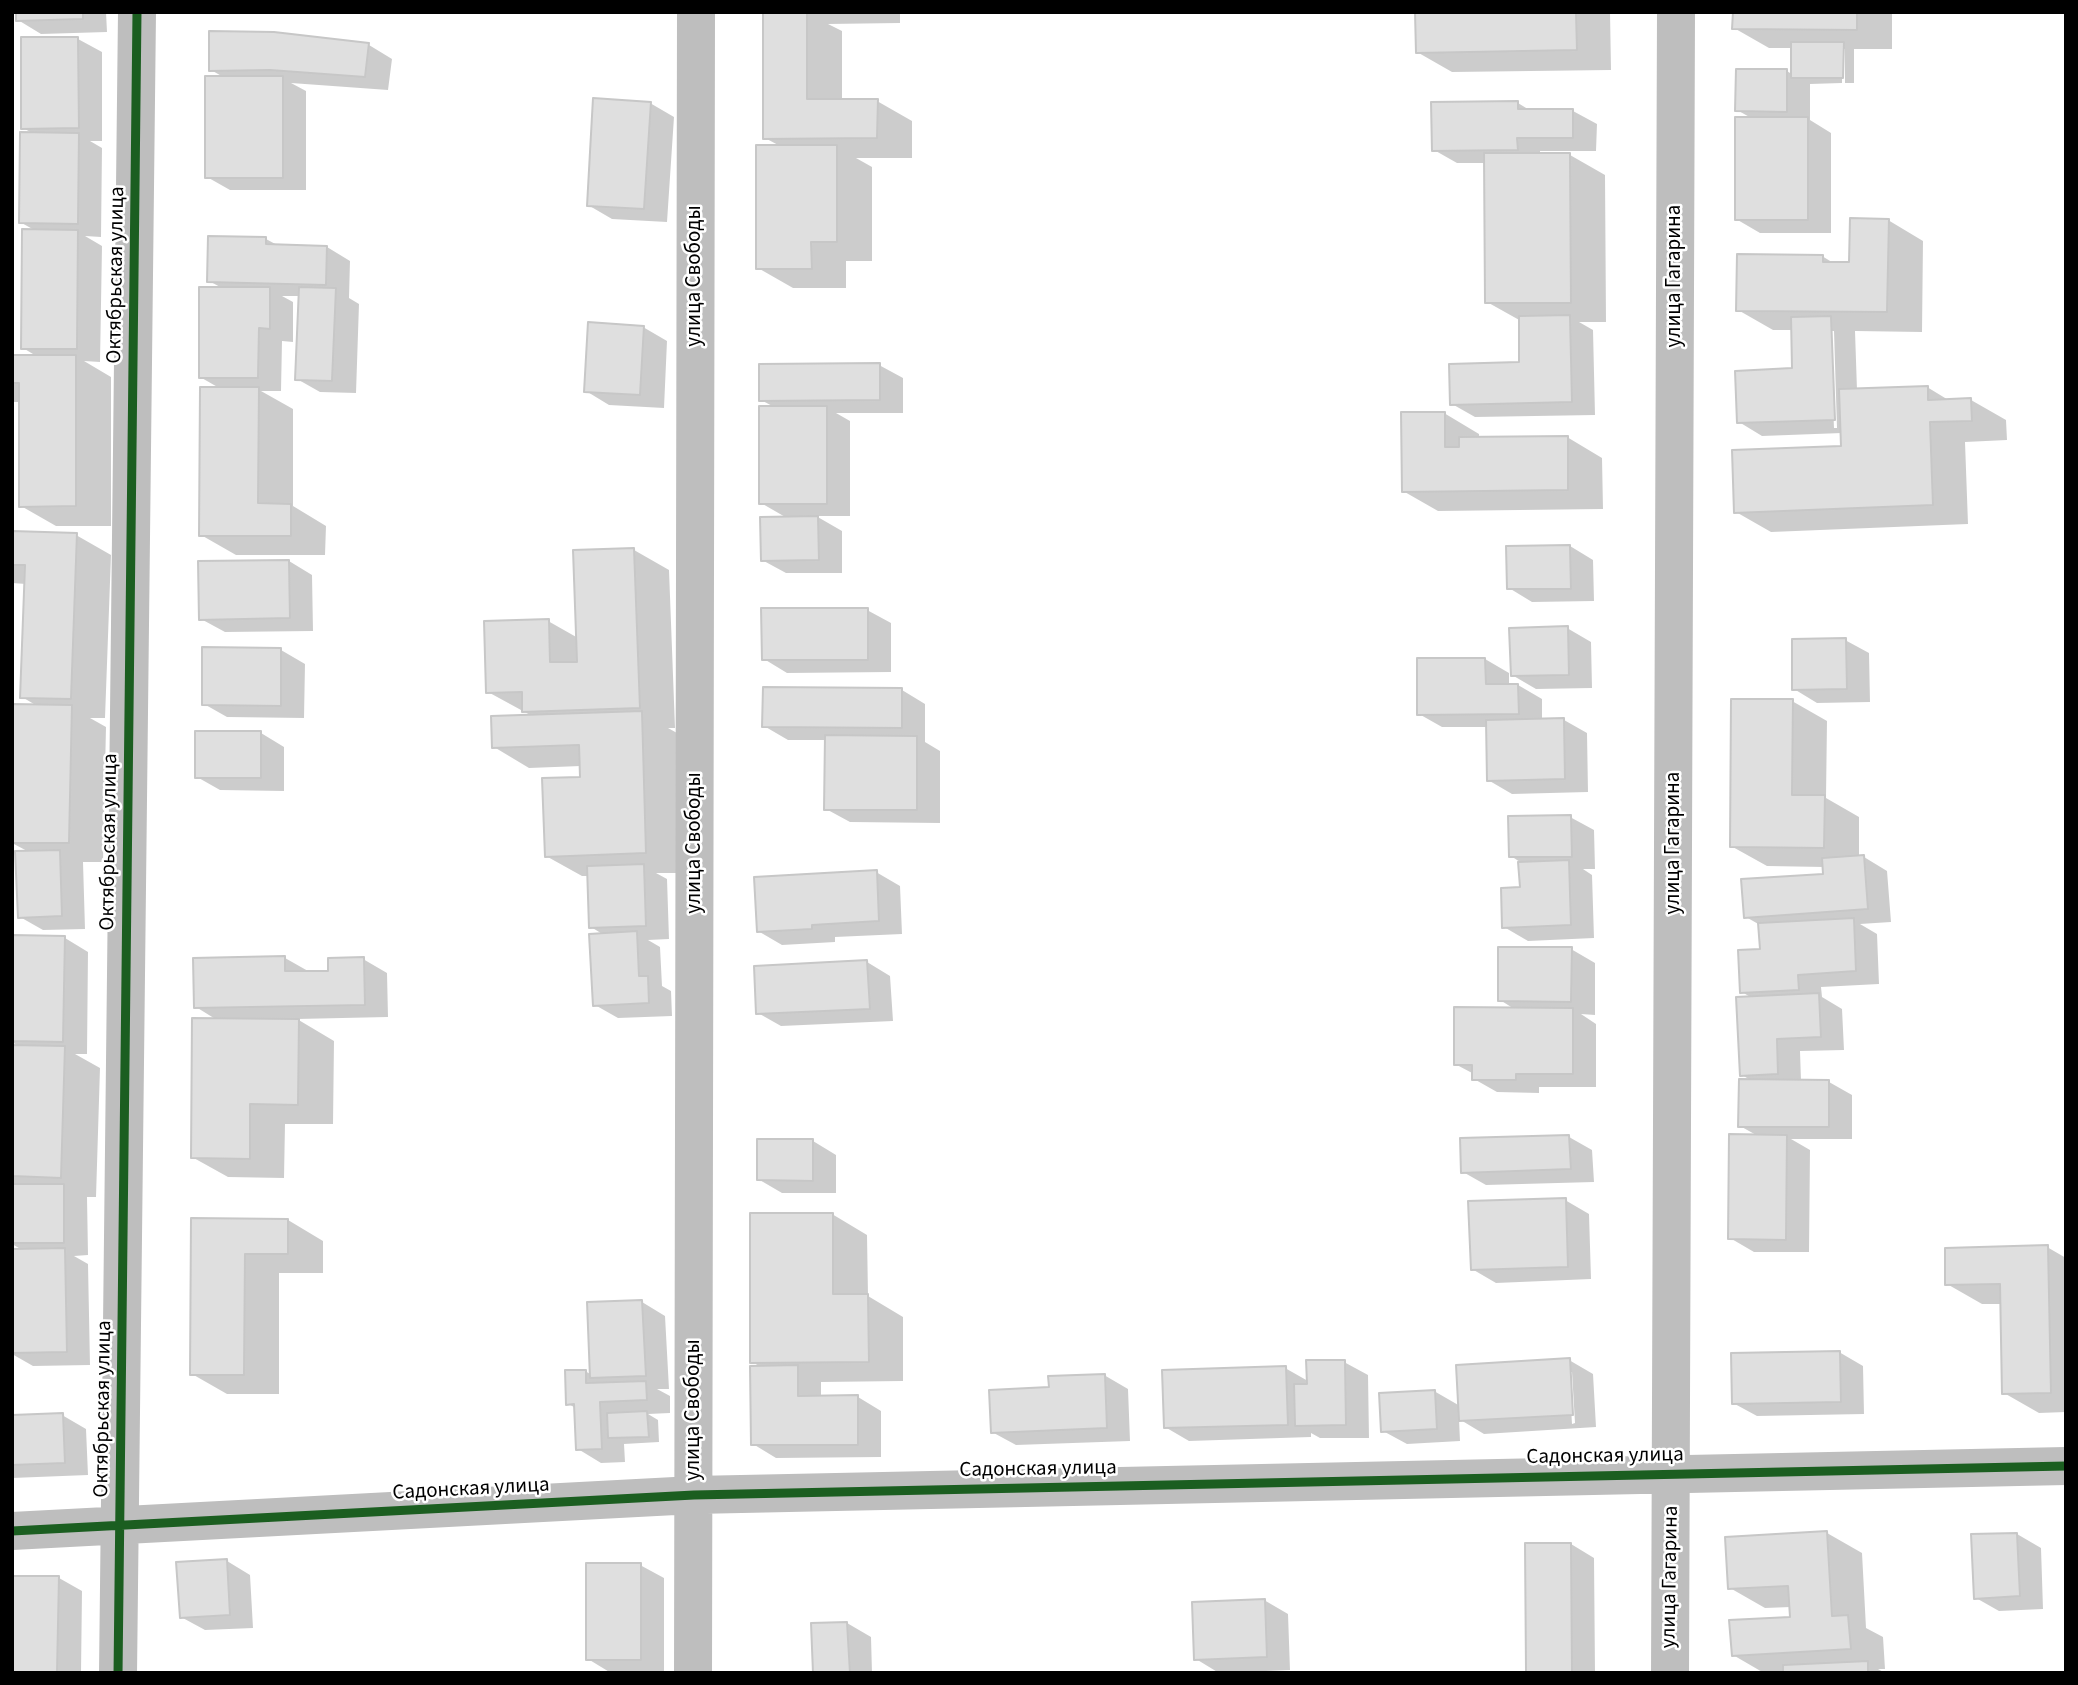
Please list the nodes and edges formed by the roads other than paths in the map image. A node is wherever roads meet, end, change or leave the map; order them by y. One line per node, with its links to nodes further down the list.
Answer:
1 (137, 12): 7 (street, Октябрьская улица)
2 (696, 12): 6 (street, улица Свободы)
3 (1676, 12): 5 (street, улица Гагарина)
4 (2066, 1466): 5 (street, Садонская улица)
5 (1672, 1473): 6 (street, Садонская улица); 11 (street, улица Гагарина)
6 (694, 1495): 7 (street, Садонская улица); 10 (street, улица Свободы)
7 (120, 1526): 8 (street, Садонская улица); 9 (street, Октябрьская улица)
8 (12, 1531)
9 (118, 1673)
10 (693, 1673)
11 (1670, 1673)

